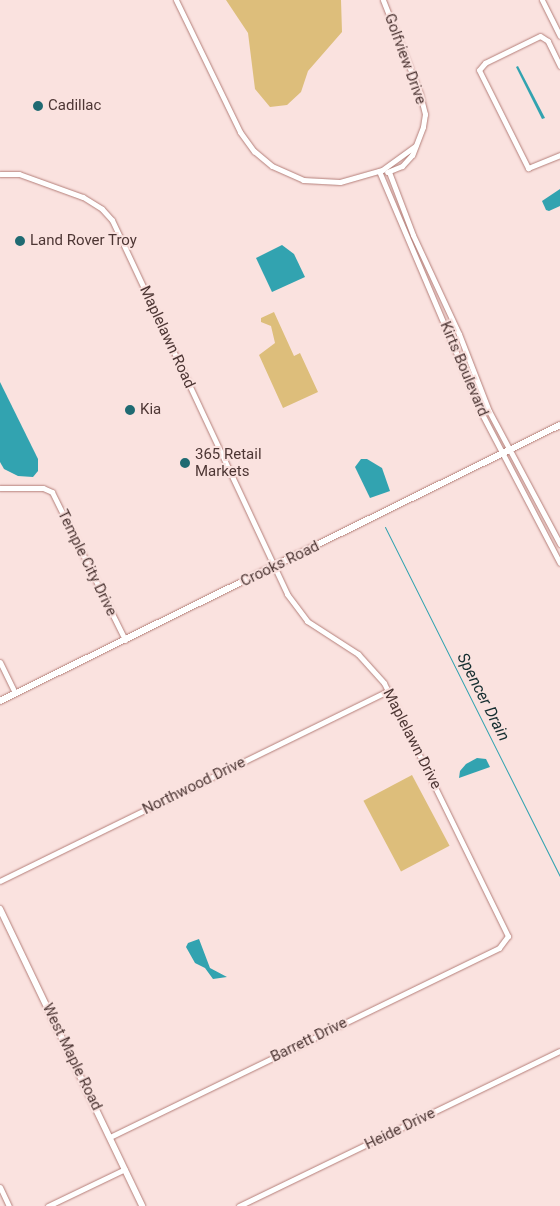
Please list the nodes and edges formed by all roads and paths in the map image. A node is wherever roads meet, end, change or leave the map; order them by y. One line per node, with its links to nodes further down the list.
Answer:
1 (176, 0): 8 (street)
2 (383, 0): 6 (street, Golfview Drive)
3 (542, 0): 4 (street)
4 (560, 36)
5 (560, 66): 7 (street)
6 (415, 146): 8 (street); 9 (street, Golfview Drive)
7 (560, 155)
8 (380, 170): 9 (street); 12 (street, Kirts Boulevard)
9 (389, 172): 12 (street, Kirts Boulevard)
10 (0, 174): 16 (street, Maplelawn Road)
11 (560, 425): 12 (main road, Crooks Road)
12 (505, 453): 14 (street, Kirts Boulevard); 15 (street, Kirts Boulevard); 16 (main road, Crooks Road)
13 (0, 488): 17 (street, Temple City Drive)
14 (560, 544)
15 (560, 563)
16 (274, 567): 17 (main road, Crooks Road); 19 (street, Maplelawn Drive)
17 (125, 640): 20 (main road, Crooks Road)
18 (0, 662): 20 (street)
19 (388, 691): 22 (street, Northwood Drive); 24 (street, Maplelawn Drive)
20 (15, 693): 21 (main road, Crooks Road)
21 (0, 701)
22 (0, 881)
23 (0, 909): 26 (main road, West Maple Road)
24 (507, 942): 26 (street, Barrett Drive)
25 (560, 1051): 32 (street, Heide Drive)
26 (110, 1136): 27 (main road, West Maple Road)
27 (125, 1169): 30 (street); 31 (main road, West Maple Road)
28 (0, 1187): 29 (street)
29 (9, 1206)
30 (48, 1206)
31 (142, 1206)
32 (239, 1206)

